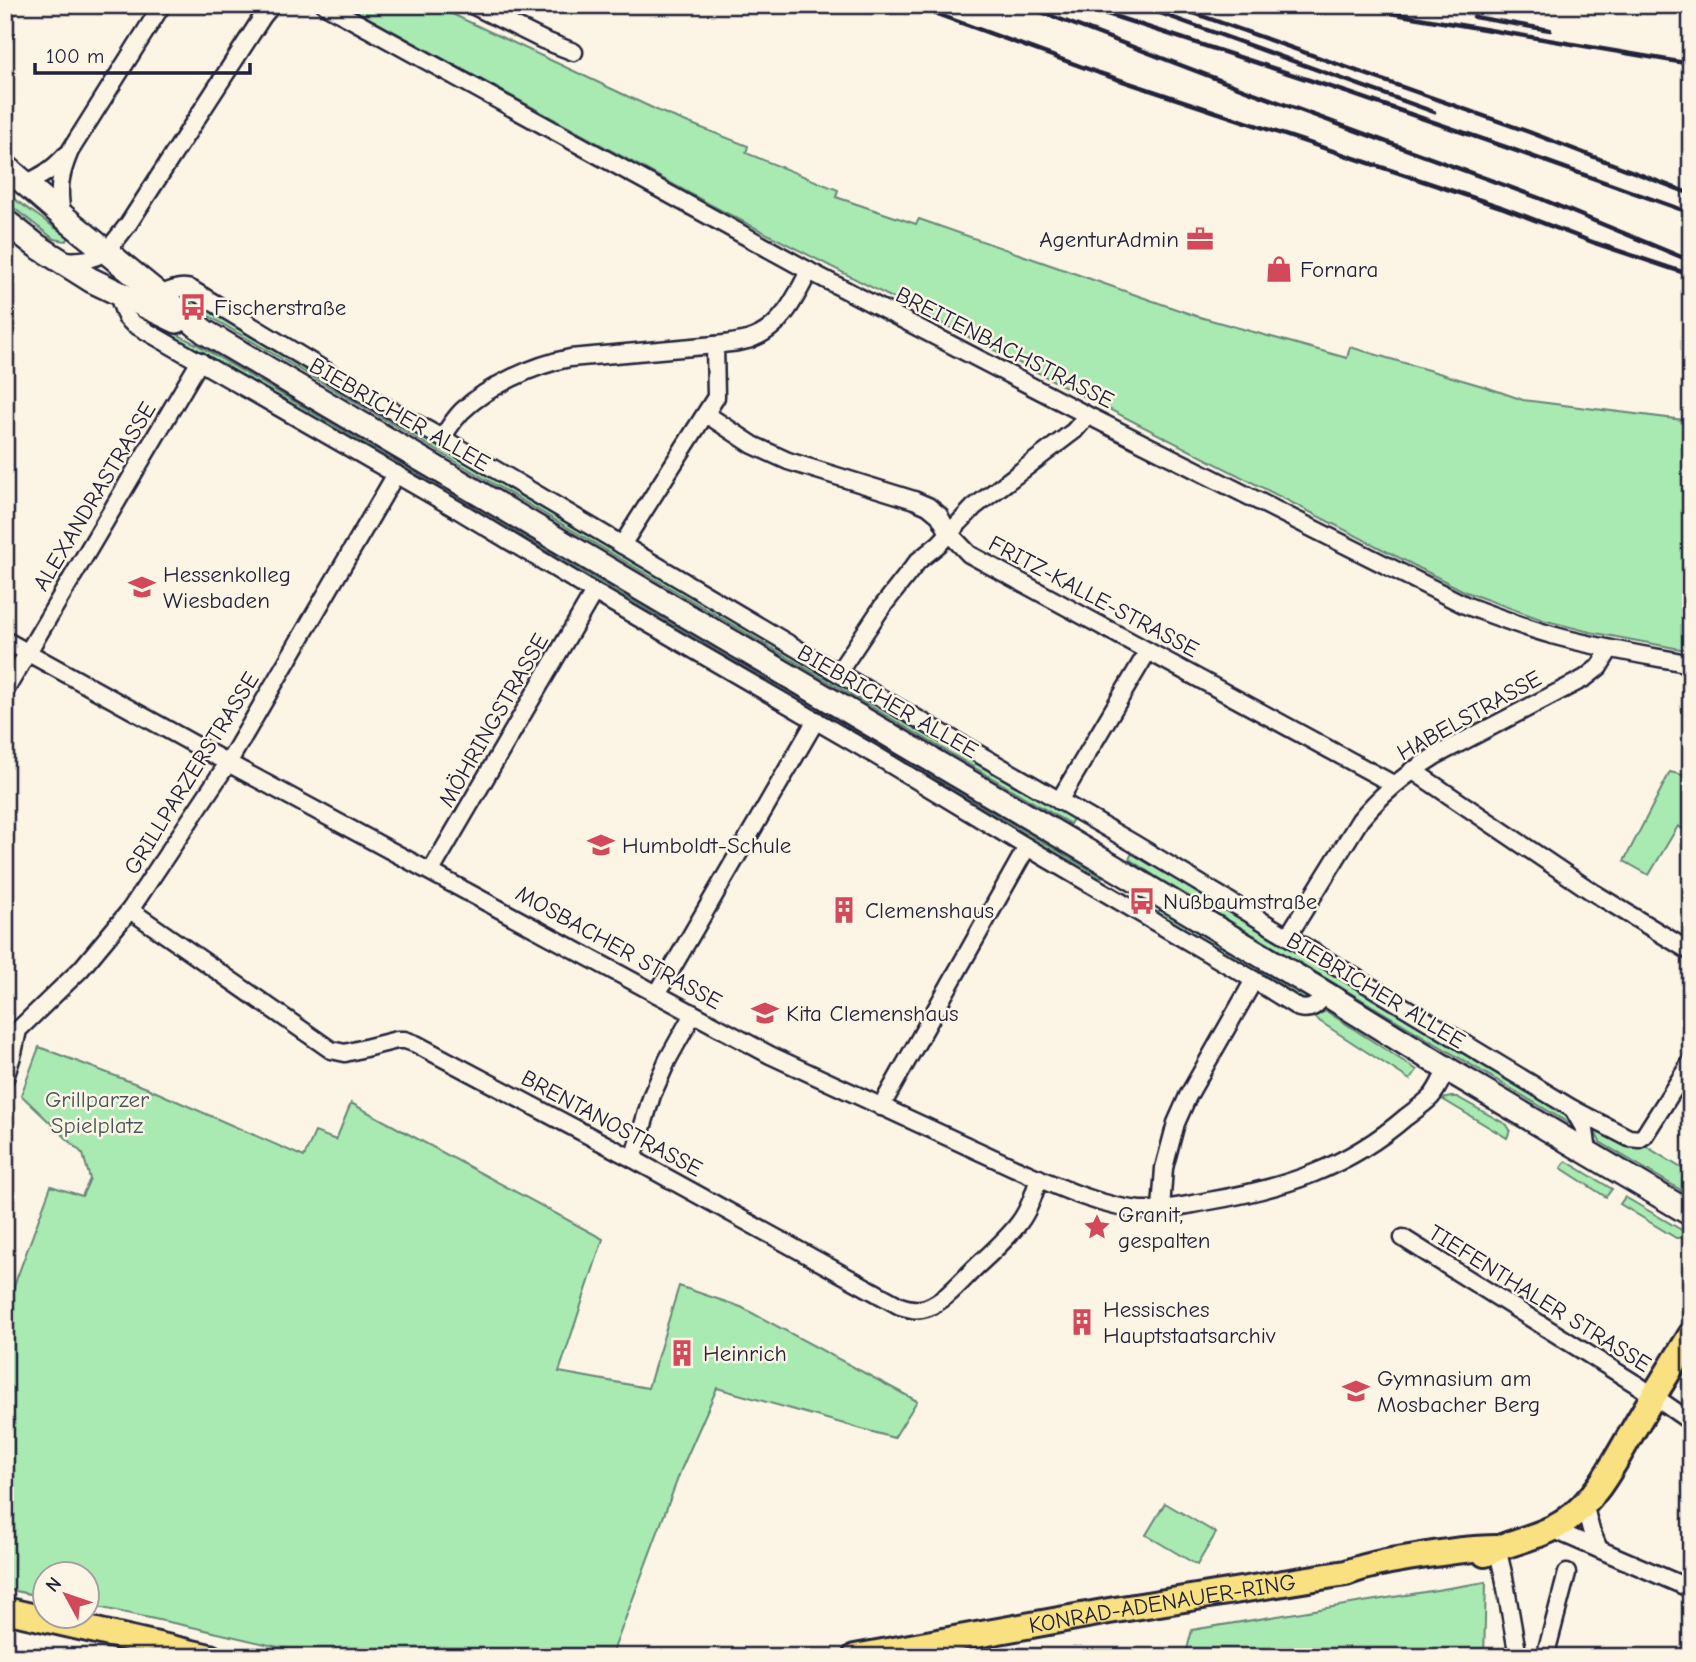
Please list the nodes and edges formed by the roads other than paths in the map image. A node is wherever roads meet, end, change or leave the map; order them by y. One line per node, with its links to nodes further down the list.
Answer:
1 (162, 5): 6 (street)
2 (272, 5): 11 (street)
3 (326, 5): 13 (street, BREITENBACHSTRASSE)
4 (472, 5): 5 (street)
5 (574, 52)
6 (70, 151): 8 (street); 9 (street)
7 (5, 166): 8 (main road, BIEBRICHER ALLEE)
8 (25, 183): 9 (main road, BIEBRICHER ALLEE)
9 (62, 215): 11 (main road, BIEBRICHER ALLEE)
10 (5, 220): 12 (main road, BIEBRICHER ALLEE)
11 (106, 252): 12 (street); 15 (main road, BIEBRICHER ALLEE)
12 (58, 260): 14 (main road, BIEBRICHER ALLEE)
13 (809, 271): 17 (street); 20 (street, BREITENBACHSTRASSE)
14 (117, 293): 16 (main road, BIEBRICHER ALLEE); 18 (street, BIEBRICHER ALLEE)
15 (159, 295): 16 (main road, BIEBRICHER ALLEE); 21 (street, BIEBRICHER ALLEE)
16 (205, 332): 45 (main road, BIEBRICHER ALLEE)
17 (715, 345): 19 (street); 21 (street)
18 (200, 361): 22 (street, BIEBRICHER ALLEE); 29 (street, ALEXANDRASTRASSE)
19 (706, 414): 23 (street, FRITZ-KALLE-STRASSE); 24 (street)
20 (1086, 414): 23 (street); 27 (street, BREITENBACHSTRASSE)
21 (442, 438): 24 (street, BIEBRICHER ALLEE)
22 (396, 474): 25 (street, BIEBRICHER ALLEE); 34 (street, GRILLPARZERSTRASSE)
23 (949, 533): 28 (street, FRITZ-KALLE-STRASSE); 31 (street)
24 (622, 545): 31 (street, BIEBRICHER ALLEE)
25 (594, 592): 33 (street, BIEBRICHER ALLEE); 39 (street, MÖHRINGSTRASSE)
26 (5, 640): 29 (street, MOSBACHER STRASSE)
27 (1610, 649): 30 (street, BREITENBACHSTRASSE); 35 (street, HABELSTRASSE)
28 (1149, 651): 36 (street, FRITZ-KALLE-STRASSE); 37 (street)
29 (28, 652): 32 (street, ALEXANDRASTRASSE); 34 (street, MOSBACHER STRASSE)
30 (1691, 663)
31 (838, 673): 37 (street, BIEBRICHER ALLEE)
32 (5, 691)
33 (816, 720): 38 (street, BIEBRICHER ALLEE); 44 (street)
34 (228, 763): 39 (street, MOSBACHER STRASSE); 40 (street, GRILLPARZERSTRASSE)
35 (1412, 770): 36 (street, HABELSTRASSE); 42 (street)
36 (1393, 784): 41 (street, HABELSTRASSE)
37 (1059, 801): 41 (street, BIEBRICHER ALLEE)
38 (1027, 847): 43 (street, BIEBRICHER ALLEE); 52 (street)
39 (431, 871): 44 (street, MOSBACHER STRASSE)
40 (130, 910): 48 (street, GRILLPARZERSTRASSE); 55 (street, BRENTANOSTRASSE)
41 (1288, 936): 53 (street, BIEBRICHER ALLEE)
42 (1691, 952)
43 (1254, 980): 45 (street, BIEBRICHER ALLEE); 57 (street)
44 (657, 994): 46 (street, MOSBACHER STRASSE)
45 (1326, 994): 50 (main road, BIEBRICHER ALLEE)
46 (693, 1014): 52 (street, MOSBACHER STRASSE); 55 (street)
47 (5, 1018): 48 (street)
48 (18, 1030): 51 (street)
49 (1691, 1062): 53 (street, BIEBRICHER ALLEE)
50 (1447, 1069): 54 (main road, BIEBRICHER ALLEE); 57 (street, MOSBACHER STRASSE)
51 (5, 1078)
52 (881, 1107): 56 (street, MOSBACHER STRASSE)
53 (1573, 1110): 54 (street)
54 (1588, 1152): 58 (main road, BIEBRICHER ALLEE)
55 (633, 1159): 56 (street, BRENTANOSTRASSE)
56 (1039, 1178): 57 (street, MOSBACHER STRASSE)
57 (1161, 1209)
58 (1691, 1214)
59 (1403, 1238): 61 (street, TIEFENTHALER STRASSE)
60 (1691, 1335): 61 (main road, KONRAD-ADENAUER-RING)
61 (1653, 1397): 62 (street, TIEFENTHALER STRASSE); 63 (main road, KONRAD-ADENAUER-RING)
62 (1691, 1422)
63 (1584, 1504): 64 (main road, KONRAD-ADENAUER-RING); 66 (street)
64 (1552, 1529): 65 (main road, KONRAD-ADENAUER-RING); 66 (street)
65 (1497, 1548): 71 (main road, KONRAD-ADENAUER-RING); 72 (street)
66 (1599, 1549): 68 (street)
67 (1567, 1573): 73 (street)
68 (1691, 1589)
69 (5, 1611): 70 (main road)
70 (210, 1657)
71 (855, 1657)
72 (1518, 1657)
73 (1545, 1657)

